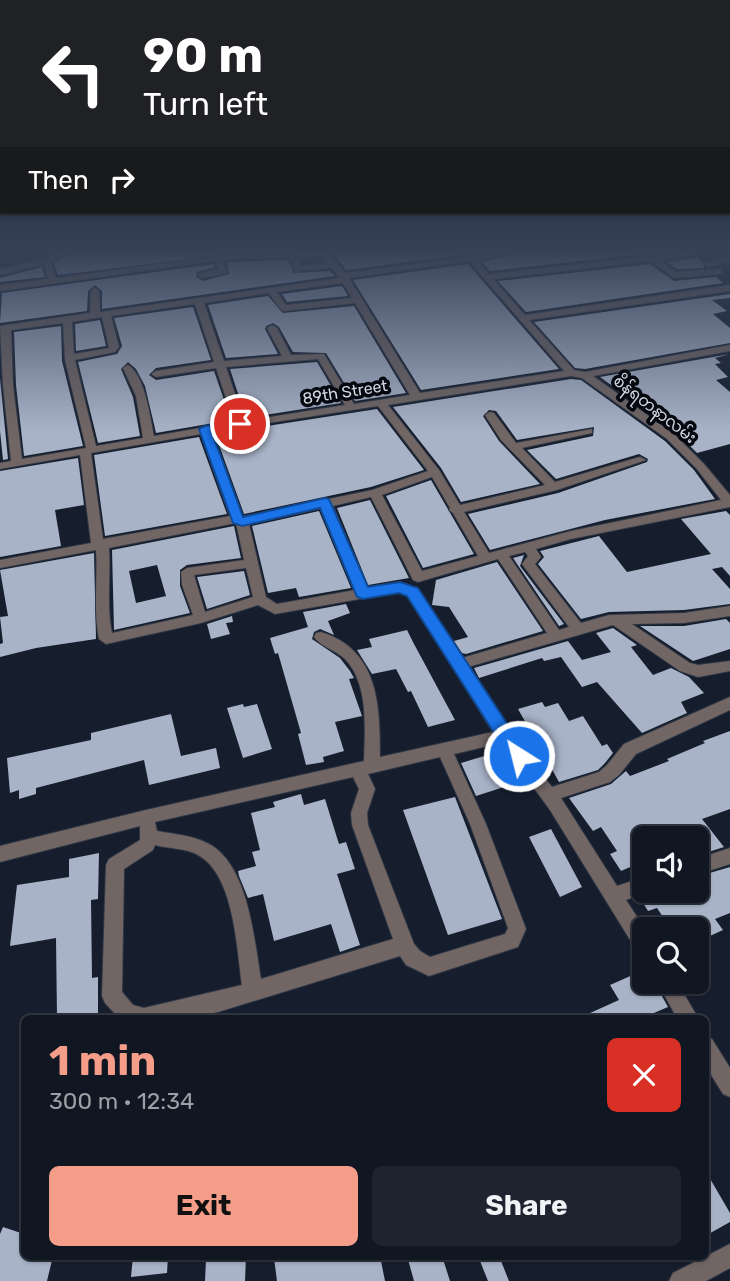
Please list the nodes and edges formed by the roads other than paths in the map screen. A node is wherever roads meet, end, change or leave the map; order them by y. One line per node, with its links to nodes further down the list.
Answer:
1 (100, 312): 7 (street)
2 (125, 312): 7 (street)
3 (202, 312): 15 (street)
4 (364, 312): 20 (street)
5 (518, 312): 8 (street)
6 (566, 312): 8 (street)
7 (101, 315): 9 (street); 13 (street)
8 (523, 318): 17 (street)
9 (67, 320): 11 (street); 13 (street)
10 (272, 328): 14 (street)
11 (3, 329): 31 (street)
12 (730, 348): 19 (street)
13 (70, 358): 29 (street)
14 (288, 359): 15 (street); 22 (street)
15 (220, 365): 18 (street); 24 (street)
16 (128, 368): 27 (street)
17 (571, 373): 19 (street, 89th Street); 20 (street, 89th Street)
18 (156, 374)
19 (585, 375): 37 (street, စိန်ရတနာလမ်း)
20 (416, 396): 21 (street, 89th Street)
21 (380, 402): 22 (street, 89th Street); 33 (street)
22 (351, 407): 24 (street, 89th Street)
23 (490, 415): 28 (street)
24 (240, 424): 25 (street, 89th Street)
25 (205, 429): 27 (street, 89th Street); 39 (street)
26 (588, 431): 28 (street)
27 (149, 439): 29 (street, 89th Street)
28 (513, 447): 34 (street)
29 (89, 451): 31 (street, 89th Street); 40 (street)
30 (640, 460): 34 (street)
31 (17, 463): 32 (street, 89th Street)
32 (0, 466)
33 (435, 472): 35 (street); 38 (street)
34 (553, 486): 38 (street)
35 (375, 492): 36 (street); 46 (street)
36 (325, 502): 39 (street); 48 (street)
37 (729, 502): 41 (street)
38 (455, 510): 43 (street)
39 (240, 520): 40 (street); 44 (street)
40 (100, 544): 45 (street); 51 (street)
41 (527, 547): 42 (street); 53 (street)
42 (500, 553): 43 (street); 54 (street)
43 (485, 557): 46 (street)
44 (252, 563): 49 (street); 51 (street)
45 (0, 564)
46 (418, 577): 47 (street)
47 (403, 588): 48 (street); 56 (street)
48 (363, 594): 49 (street)
49 (260, 600): 51 (street)
50 (730, 611): 52 (street)
51 (201, 618)
52 (617, 620): 53 (street); 57 (street)
53 (578, 629): 54 (street)
54 (556, 636): 56 (street)
55 (321, 637): 61 (street)
56 (458, 665): 59 (street)
57 (730, 666)
58 (730, 703): 62 (street)
59 (504, 736): 60 (street); 62 (street)
60 (444, 749): 61 (street); 71 (street)
61 (365, 766): 63 (street); 71 (street)
62 (549, 795): 69 (street)
63 (146, 817): 64 (street); 65 (street)
64 (150, 836): 72 (street); 74 (street)
65 (0, 854)
66 (730, 856): 67 (street)
67 (709, 863)
68 (632, 889): 69 (street)
69 (613, 896): 70 (street)
70 (632, 926)
71 (405, 945): 72 (street)
72 (253, 991): 75 (street)
73 (673, 994): 76 (street)
74 (134, 1015)
75 (158, 1015)
76 (686, 1015)
77 (709, 1053): 78 (street)
78 (730, 1087)
79 (730, 1256): 80 (street)
80 (681, 1281)

